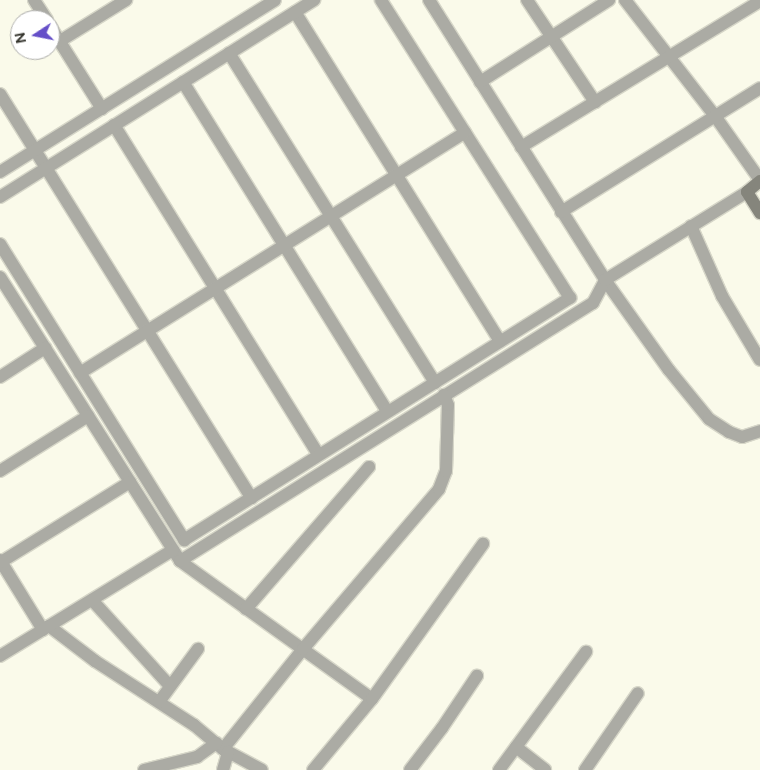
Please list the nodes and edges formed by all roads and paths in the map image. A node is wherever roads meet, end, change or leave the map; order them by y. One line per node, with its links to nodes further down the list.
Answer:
1 (126, 0): 12 (street)
2 (275, 0): 20 (street)
3 (314, 0): 10 (street)
4 (381, 0): 23 (street)
5 (429, 0): 16 (street)
6 (526, 0): 11 (street)
7 (609, 0): 11 (street)
8 (625, 0): 14 (street)
9 (760, 1): 14 (street)
10 (295, 12): 13 (street); 28 (street)
11 (552, 38): 16 (street); 19 (street)
12 (60, 41): 20 (street)
13 (229, 53): 15 (street); 34 (street)
14 (669, 57): 19 (street); 21 (street)
15 (182, 82): 22 (street); 37 (street)
16 (480, 82): 24 (street)
17 (760, 88): 21 (street)
18 (0, 94): 25 (street)
19 (595, 102): 24 (street)
20 (102, 109): 25 (street)
21 (714, 116): 29 (street); 32 (street)
22 (114, 125): 26 (street); 40 (street)
23 (465, 132): 28 (street); 42 (street)
24 (521, 148): 32 (street)
25 (35, 150): 26 (street); 27 (street)
26 (46, 168): 31 (street); 41 (street)
27 (0, 172)
28 (396, 174): 34 (street); 42 (street)
29 (760, 181): 30 (street)
30 (747, 192): 33 (street); 35 (street)
31 (0, 197)
32 (561, 212): 38 (street)
33 (760, 213)
34 (331, 216): 37 (street); 47 (street)
35 (691, 226): 38 (street); 44 (street)
36 (0, 244): 45 (street)
37 (284, 245): 40 (street); 49 (street)
38 (604, 280): 48 (street); 51 (street)
39 (2, 283): 43 (street)
40 (215, 288): 41 (street); 52 (street)
41 (147, 331): 45 (street); 56 (street)
42 (500, 342): 47 (street)
43 (45, 348): 46 (street); 50 (street)
44 (760, 360)
45 (80, 373): 56 (street)
46 (0, 377)
47 (435, 383): 49 (street)
48 (444, 395): 58 (street); 64 (street)
49 (388, 412): 52 (street)
50 (88, 416): 54 (street); 55 (street)
51 (760, 431)
52 (319, 455): 56 (street)
53 (370, 467): 61 (street)
54 (0, 471)
55 (130, 482): 58 (street); 59 (street)
56 (251, 498)
57 (484, 544): 70 (street)
58 (177, 556): 60 (street); 61 (street)
59 (1, 561): 62 (street)
60 (92, 600): 62 (street); 68 (street)
61 (246, 609): 64 (street)
62 (46, 628): 66 (street); 71 (street)
63 (198, 648): 68 (street)
64 (303, 649): 70 (street); 73 (street)
65 (586, 652): 72 (street)
66 (0, 656)
67 (476, 676): 78 (street)
68 (170, 686): 71 (street)
69 (638, 693): 81 (street)
70 (372, 699): 77 (street)
71 (159, 702): 73 (street)
72 (516, 747): 79 (street); 80 (street)
73 (222, 748): 74 (street); 75 (street); 76 (street)
74 (144, 770)
75 (223, 770)
76 (262, 770)
77 (313, 770)
78 (410, 770)
79 (499, 770)
80 (545, 770)
81 (585, 770)

